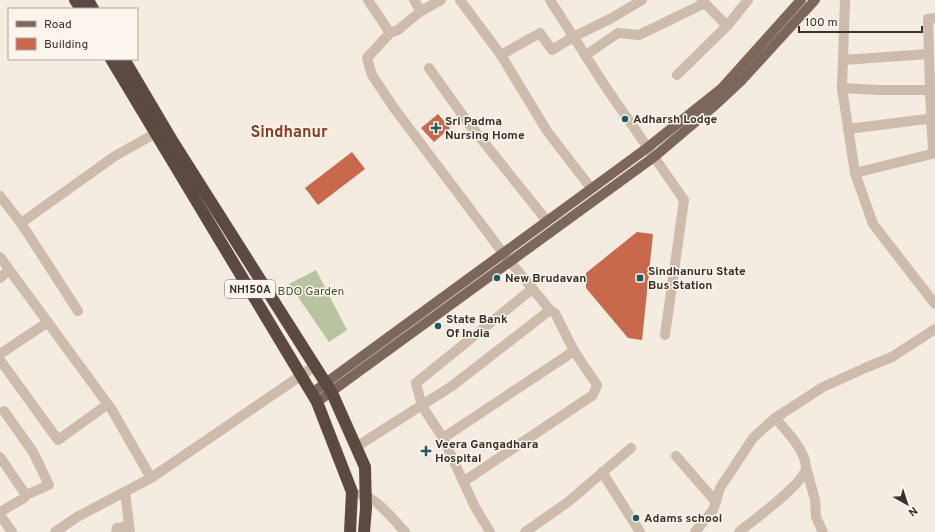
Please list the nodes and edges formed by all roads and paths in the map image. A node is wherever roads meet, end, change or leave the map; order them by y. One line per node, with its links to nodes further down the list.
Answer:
1 (368, 0): 15 (street)
2 (414, 0): 12 (street)
3 (441, 0): 12 (street)
4 (460, 0): 18 (street)
5 (550, 0): 16 (street)
6 (642, 0): 16 (street)
7 (748, 0): 14 (street)
8 (801, 0): 30 (main road)
9 (815, 0): 32 (main road)
10 (845, 0): 22 (street)
11 (704, 2): 14 (street); 19 (street)
12 (421, 11): 15 (street)
13 (935, 18): 17 (street)
14 (727, 26): 24 (street)
15 (390, 33): 38 (street)
16 (573, 37): 18 (street); 19 (street)
17 (928, 54): 22 (street); 26 (street)
18 (501, 55): 34 (street)
19 (586, 55): 30 (street)
20 (112, 60): 29 (highway, NH150A)
21 (125, 60): 53 (highway, NH150A)
22 (843, 60): 25 (street)
23 (429, 68): 36 (street)
24 (677, 76)
25 (842, 88): 26 (street); 28 (street)
26 (930, 90): 27 (street)
27 (933, 118): 28 (street); 31 (street)
28 (848, 129): 33 (street)
29 (156, 133): 37 (street); 54 (highway, NH150A)
30 (647, 148): 32 (street); 34 (main road)
31 (934, 153): 33 (street)
32 (654, 157): 40 (main road); 49 (street)
33 (855, 173): 44 (street)
34 (591, 188): 36 (main road)
35 (0, 196): 37 (street)
36 (547, 221): 38 (main road)
37 (21, 223): 46 (street)
38 (503, 253): 40 (street); 55 (main road)
39 (0, 258): 41 (street)
40 (510, 262): 43 (street); 55 (main road)
41 (9, 270): 42 (street); 47 (street)
42 (0, 278)
43 (532, 289): 45 (street); 58 (street)
44 (935, 303)
45 (550, 310): 50 (street); 58 (street)
46 (78, 311)
47 (48, 322): 51 (street); 57 (street)
48 (935, 329): 60 (street)
49 (665, 335)
50 (574, 351): 61 (street); 69 (street)
51 (0, 354)
52 (0, 360): 57 (street)
53 (315, 366): 54 (street); 55 (highway, NH150A)
54 (302, 375): 56 (highway, NH150A); 68 (street)
55 (328, 387): 56 (main road); 62 (highway, NH150A)
56 (315, 397): 71 (highway, NH150A)
57 (108, 404): 68 (street)
58 (422, 406): 61 (street); 62 (street)
59 (4, 411): 72 (street)
60 (775, 418): 66 (street); 74 (street)
61 (444, 438): 69 (street)
62 (356, 447): 73 (highway, NH150A)
63 (631, 448): 67 (street)
64 (676, 456): 74 (street)
65 (0, 457): 72 (street)
66 (806, 467): 87 (street); 88 (street)
67 (602, 472): 84 (street); 85 (street)
68 (151, 478): 70 (street)
69 (463, 482): 83 (street)
70 (125, 492): 76 (street); 78 (street)
71 (352, 492): 73 (street); 80 (highway, NH150A)
72 (26, 495): 75 (street)
73 (366, 495): 81 (highway, NH150A); 82 (street)
74 (716, 502): 86 (street)
75 (0, 513): 77 (street)
76 (129, 529): 79 (street)
77 (12, 532)
78 (55, 532)
79 (116, 532)
80 (350, 532)
81 (364, 532)
82 (405, 532)
83 (490, 532)
84 (525, 532)
85 (640, 532)
86 (695, 532)
87 (739, 532)
88 (823, 532)

